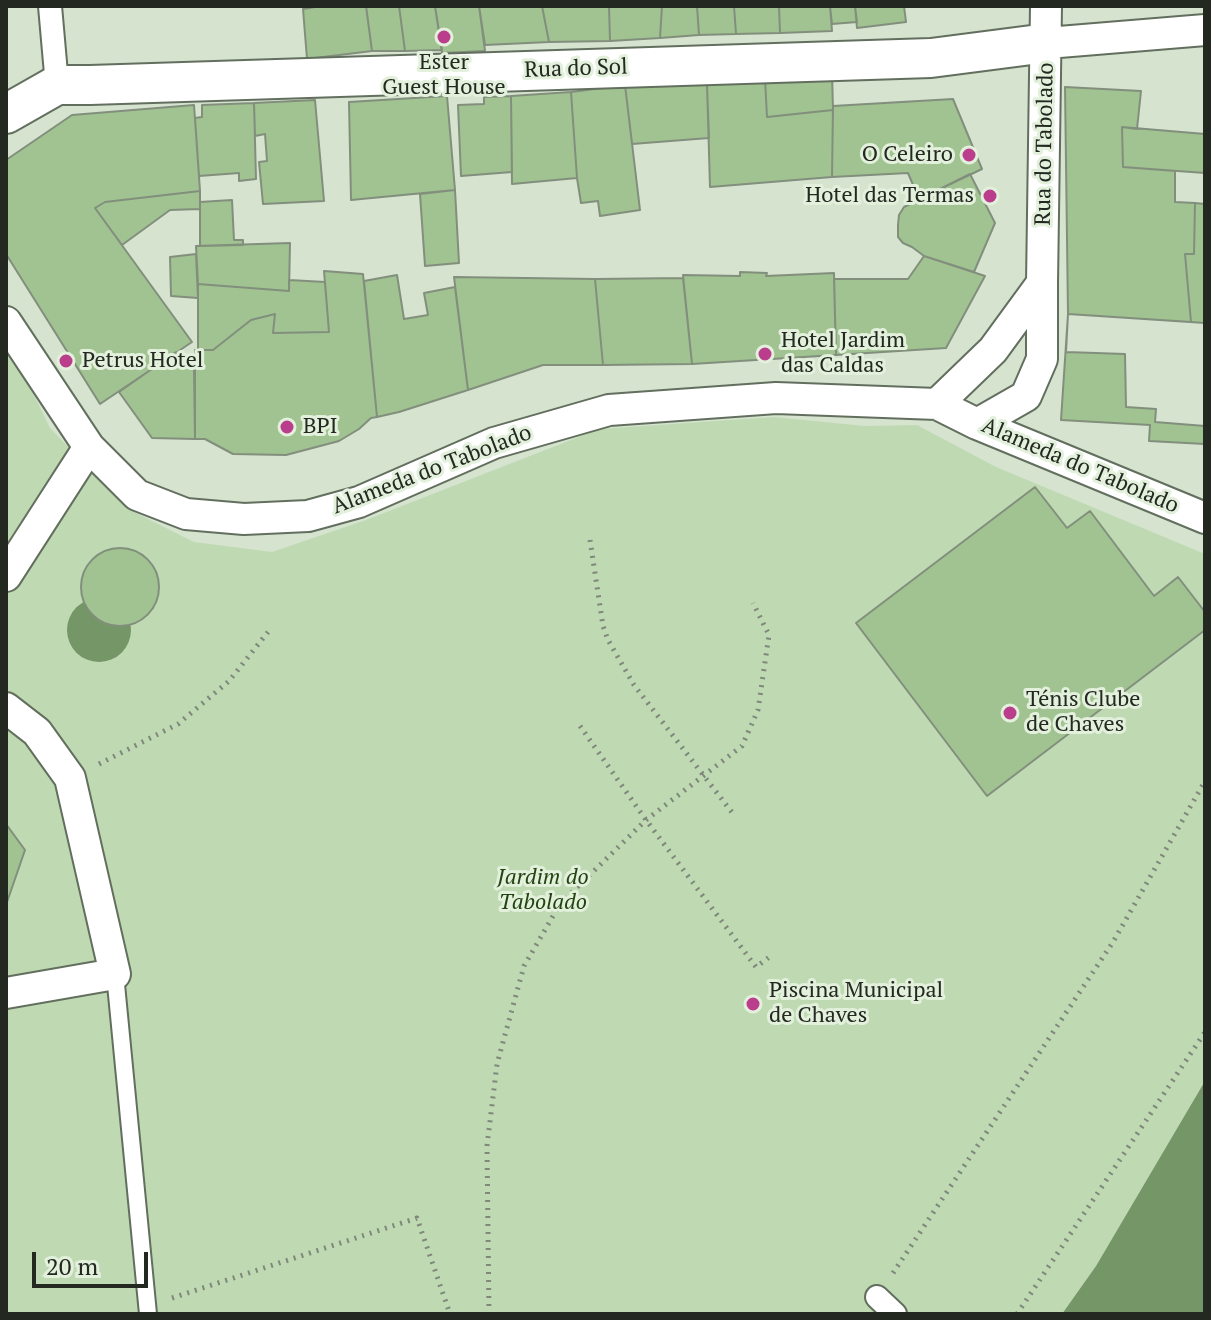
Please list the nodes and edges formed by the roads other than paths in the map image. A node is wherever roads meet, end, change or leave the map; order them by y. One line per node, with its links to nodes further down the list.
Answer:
1 (50, 6): 5 (street)
2 (1046, 6): 4 (street, Rua do Tabolado)
3 (1205, 30): 4 (street)
4 (1047, 43): 5 (street, Rua do Sol); 7 (street, Rua do Tabolado)
5 (57, 85): 6 (street)
6 (6, 114)
7 (1042, 283): 9 (street); 10 (street, Rua do Tabolado)
8 (6, 322): 11 (street, Alameda do Tabolado)
9 (937, 404): 10 (street, Alameda do Tabolado); 11 (street, Alameda do Tabolado)
10 (977, 424): 12 (street, Alameda do Tabolado)
11 (89, 447): 13 (street)
12 (1205, 518)
13 (6, 576)
14 (6, 708): 15 (street)
15 (115, 974): 16 (street); 18 (lane)
16 (6, 993)
17 (877, 1297): 19 (street)
18 (148, 1310)
19 (895, 1314)

